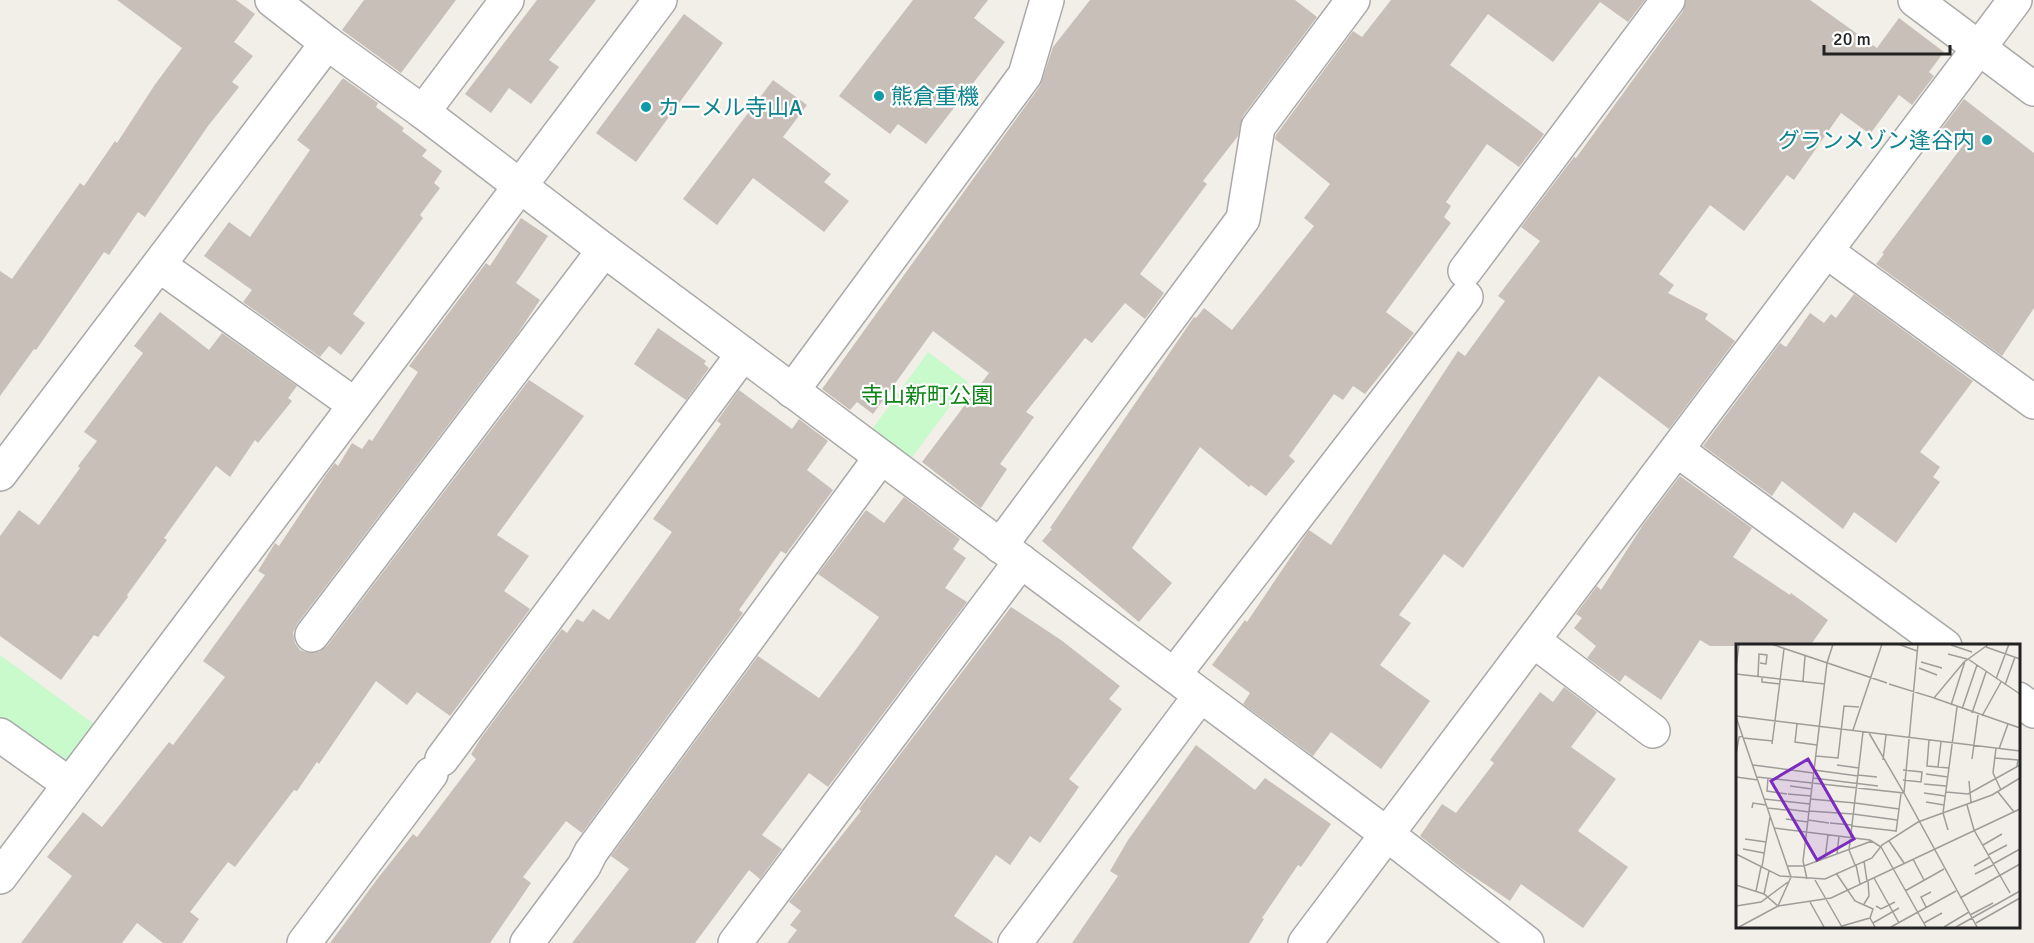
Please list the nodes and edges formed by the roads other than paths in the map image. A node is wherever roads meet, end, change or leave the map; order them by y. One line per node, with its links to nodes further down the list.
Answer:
1 (507, 0): 12 (street)
2 (660, 0): 13 (street)
3 (1047, 0): 18 (street)
4 (1353, 0): 24 (street)
5 (1668, 0): 28 (street)
6 (1915, 0): 10 (street)
7 (2015, 0): 10 (street)
8 (279, 2): 9 (street)
9 (327, 43): 12 (street); 16 (street)
10 (1978, 48): 11 (street); 15 (street)
11 (2034, 89)
12 (423, 112): 13 (street)
13 (520, 187): 14 (street); 20 (street)
14 (604, 250): 17 (street); 25 (street)
15 (1826, 251): 19 (street); 21 (street)
16 (159, 265): 20 (street); 23 (street)
17 (743, 354): 18 (street); 37 (street)
18 (792, 391): 22 (street)
19 (2034, 402)
20 (355, 405): 34 (street)
21 (1677, 450): 26 (street); 27 (street)
22 (881, 457): 24 (street); 38 (street)
23 (0, 474)
24 (1011, 554): 28 (street); 39 (street)
25 (312, 635)
26 (1534, 641): 32 (street); 35 (street)
27 (1943, 644)
28 (1174, 675): 29 (street)
29 (1200, 696): 35 (street); 40 (street)
30 (2019, 700): 31 (street)
31 (2034, 711)
32 (1653, 731)
33 (0, 735): 34 (street)
34 (69, 784): 36 (street)
35 (1388, 835): 41 (street); 42 (street)
36 (0, 877)
37 (304, 943)
38 (527, 943)
39 (735, 943)
40 (1015, 943)
41 (1305, 943)
42 (1527, 943)

